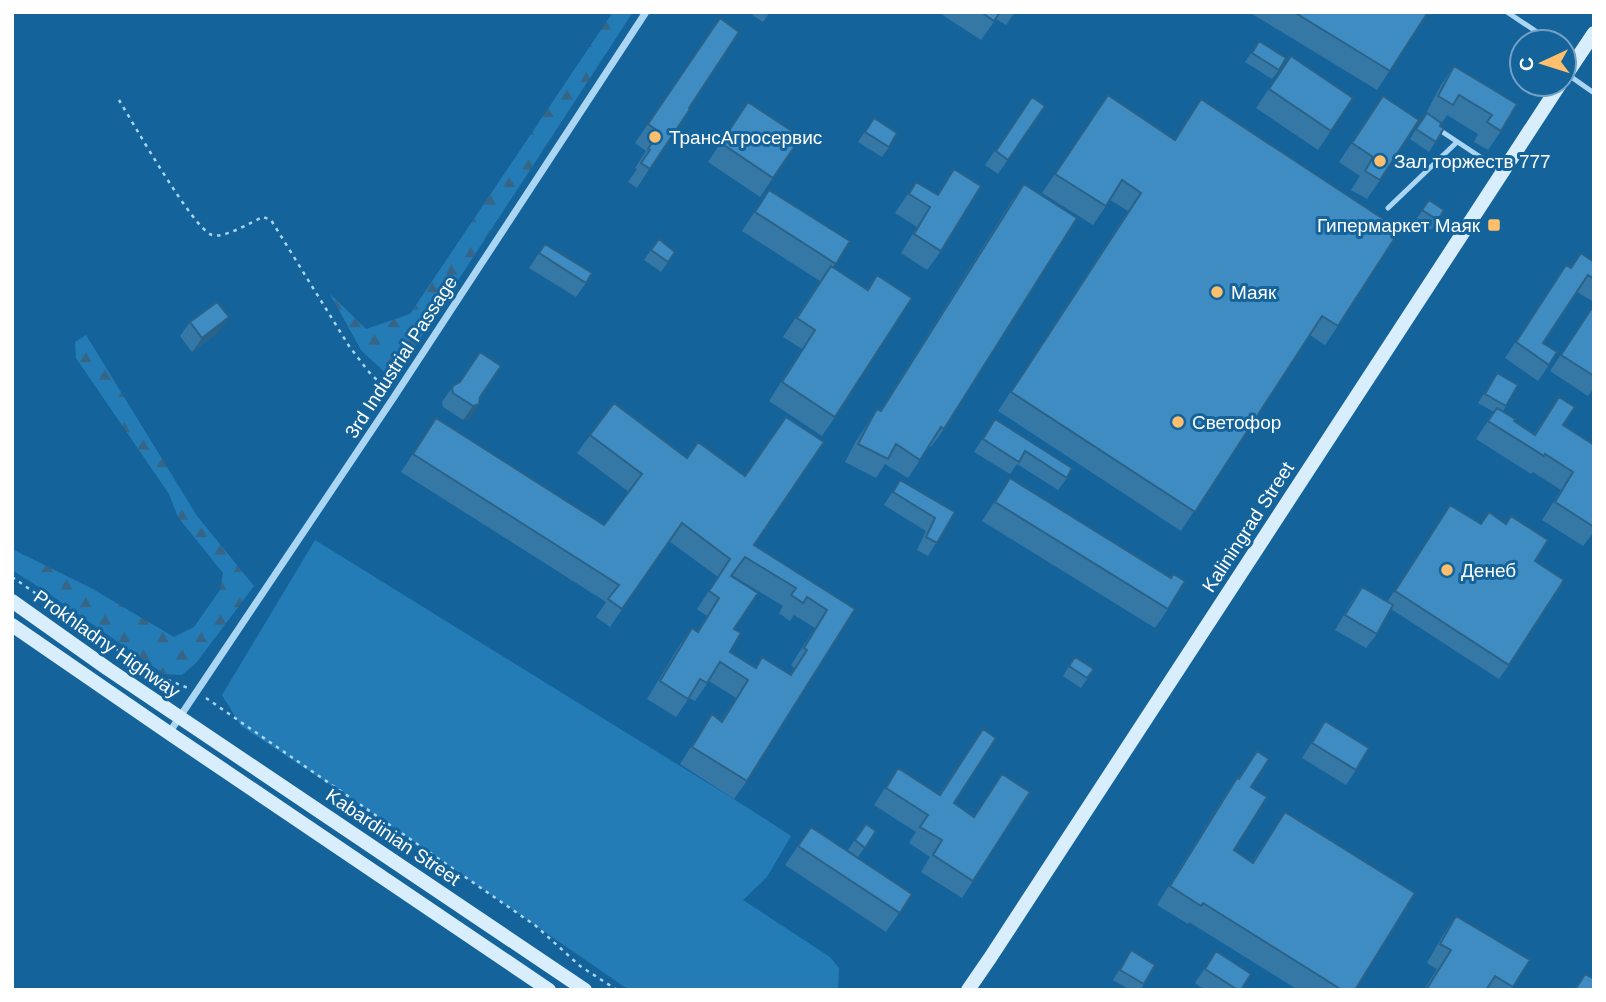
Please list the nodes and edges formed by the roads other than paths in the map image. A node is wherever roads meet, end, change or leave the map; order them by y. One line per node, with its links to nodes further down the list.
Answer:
1 (646, 12): 15 (street, 3rd Industrial Passage)
2 (1507, 12): 3 (lane)
3 (1531, 28)
4 (1594, 33): 5 (main road, Kaliningrad Street)
5 (1578, 57)
6 (1578, 86): 7 (lane)
7 (1594, 93)
8 (1552, 98): 11 (main road, Kaliningrad Street)
9 (1435, 127): 10 (lane)
10 (1457, 142): 11 (lane); 12 (lane)
11 (1503, 172): 19 (main road, Kaliningrad Street)
12 (1388, 208)
13 (12, 601): 15 (main road, Prokhladny Highway)
14 (12, 625): 16 (main road, Prokhladny Highway)
15 (179, 717): 16 (street, 3rd Industrial Passage); 18 (main road, Kabardinian Street)
16 (169, 733): 17 (main road, Kabardinian Street)
17 (549, 990)
18 (585, 990)
19 (968, 990)

